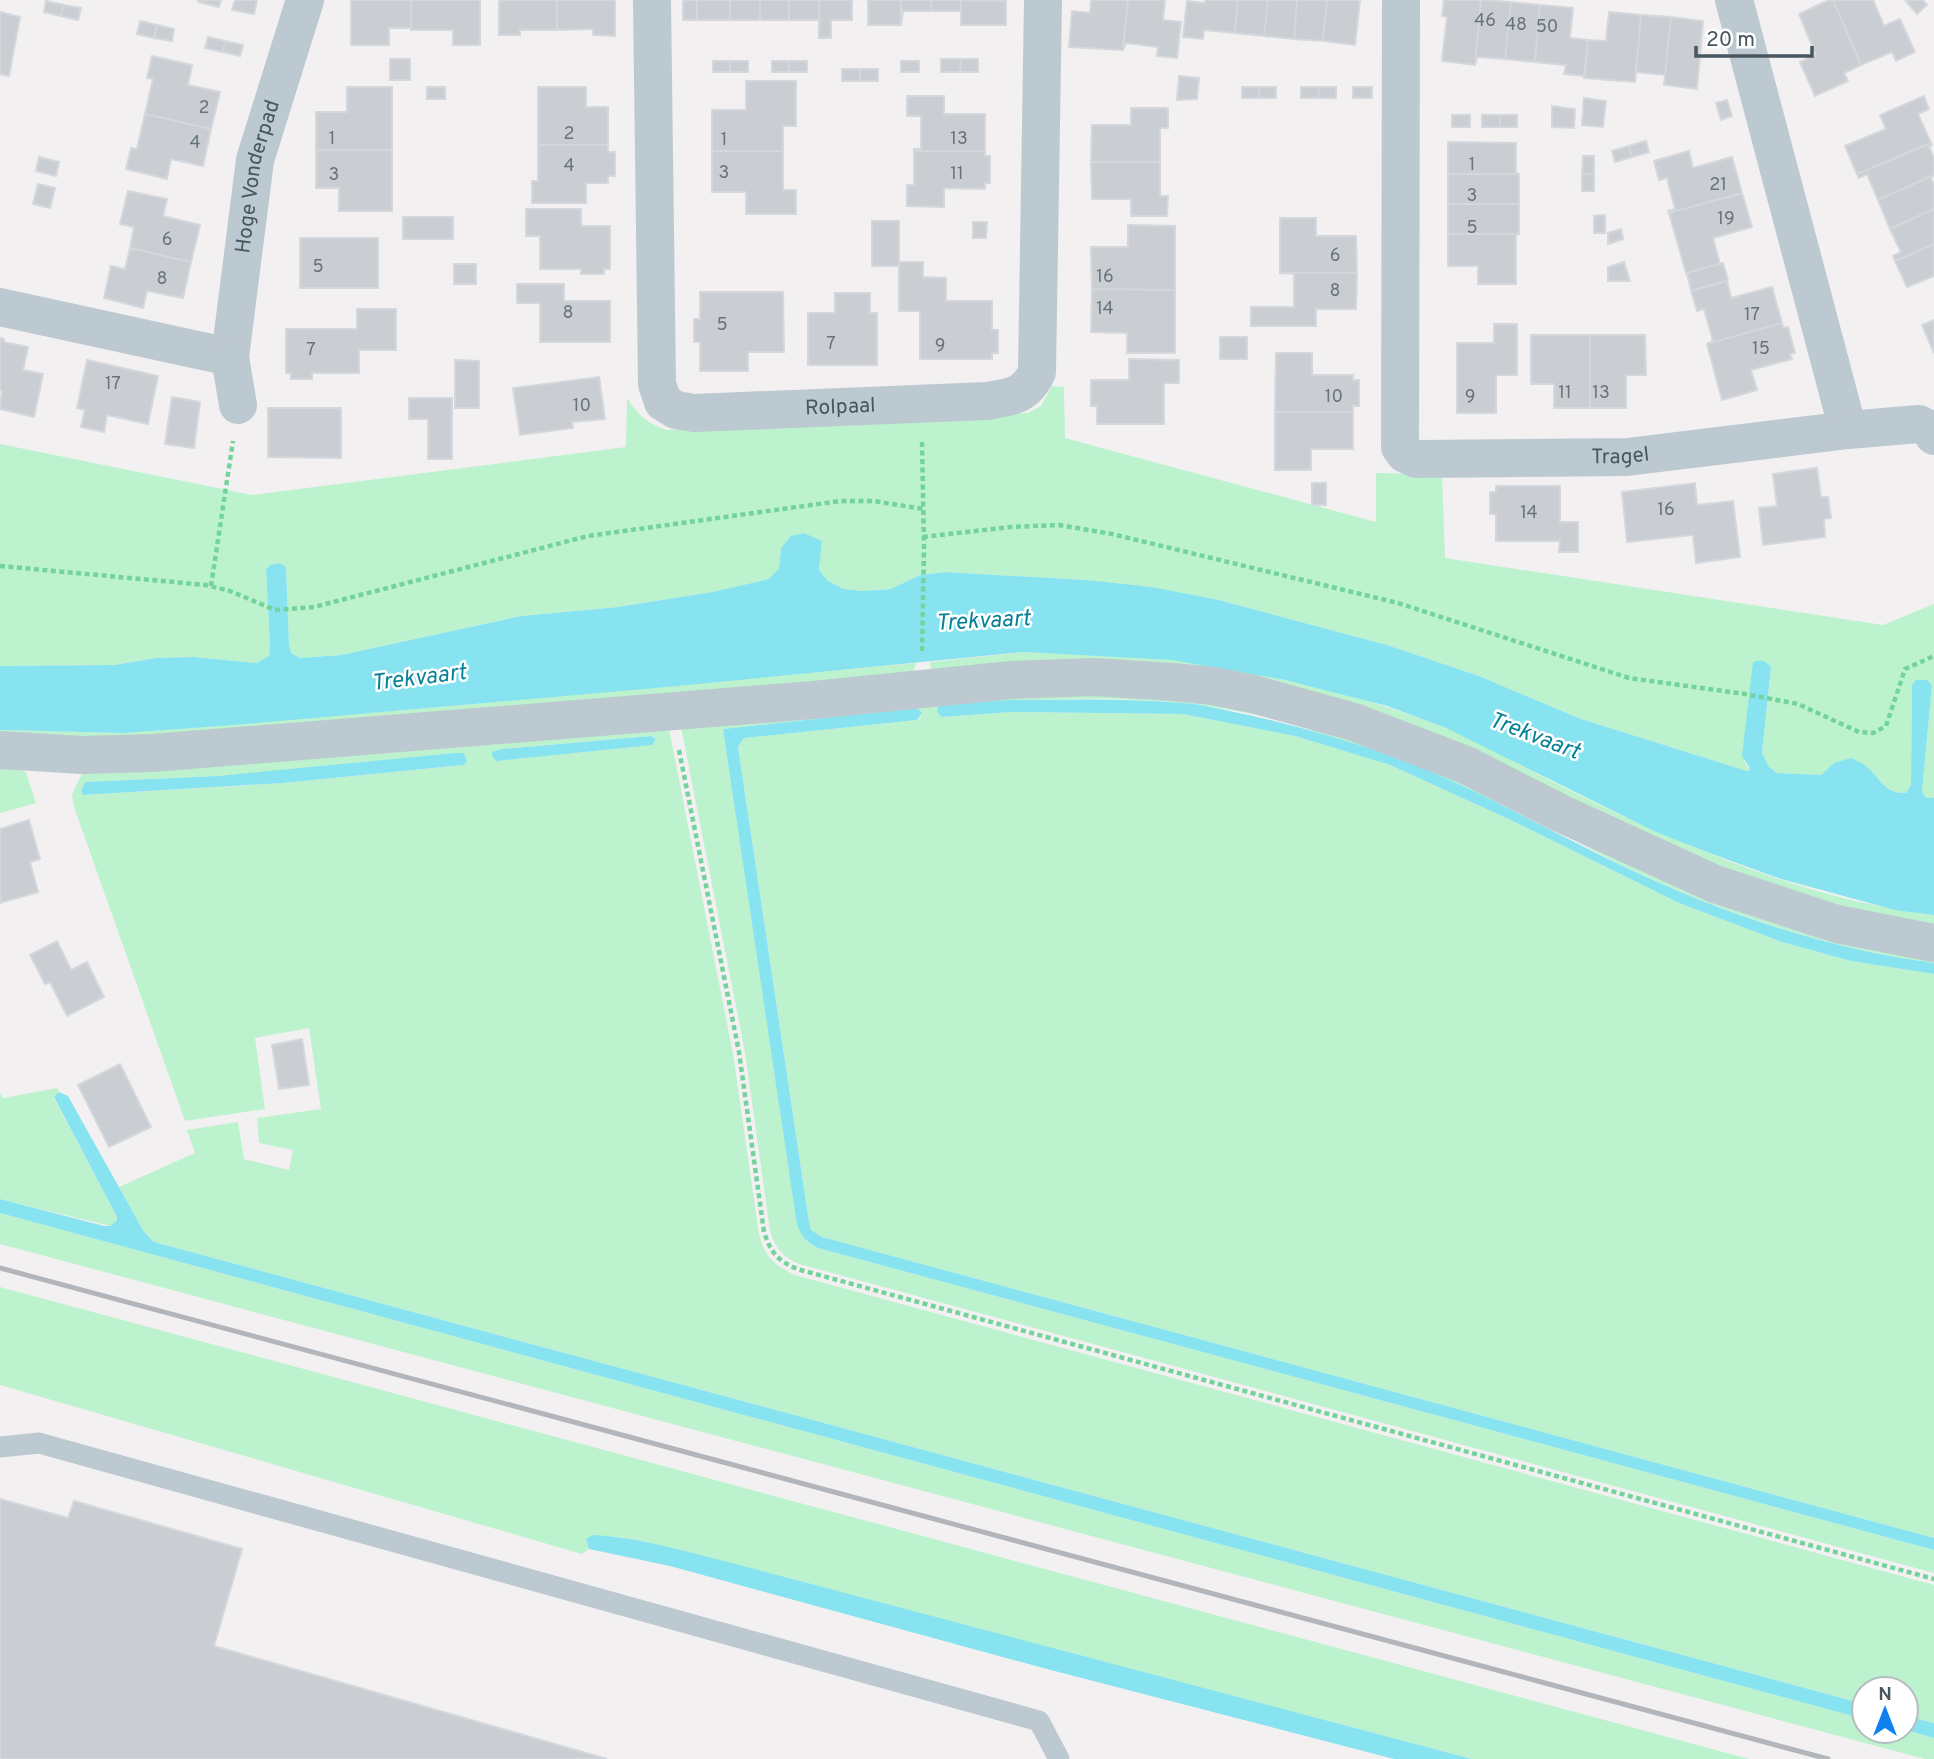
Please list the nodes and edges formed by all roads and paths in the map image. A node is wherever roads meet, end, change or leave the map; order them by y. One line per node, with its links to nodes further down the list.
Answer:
1 (305, 0): 7 (street, Hoge Vonderpad)
2 (652, 0): 8 (street, Rolpaal)
3 (1043, 0): 8 (street, Rolpaal)
4 (1401, 0): 10 (street, Tragel)
5 (1734, 0): 10 (street)
6 (0, 307): 7 (street)
7 (230, 357): 9 (street, Hoge Vonderpad)
8 (921, 403): 12 (path)
9 (238, 405): 15 (path)
10 (1847, 430): 11 (street, Tragel)
11 (1934, 436)
12 (923, 509): 13 (path); 15 (path)
13 (923, 537): 16 (path); 17 (path)
14 (0, 566): 15 (path)
15 (211, 586)
16 (1934, 656)
17 (922, 657)
18 (672, 712): 19 (street); 20 (street); 22 (path)
19 (0, 750)
20 (1934, 943)
21 (0, 1447): 23 (lane)
22 (1934, 1579)
23 (1059, 1759)

